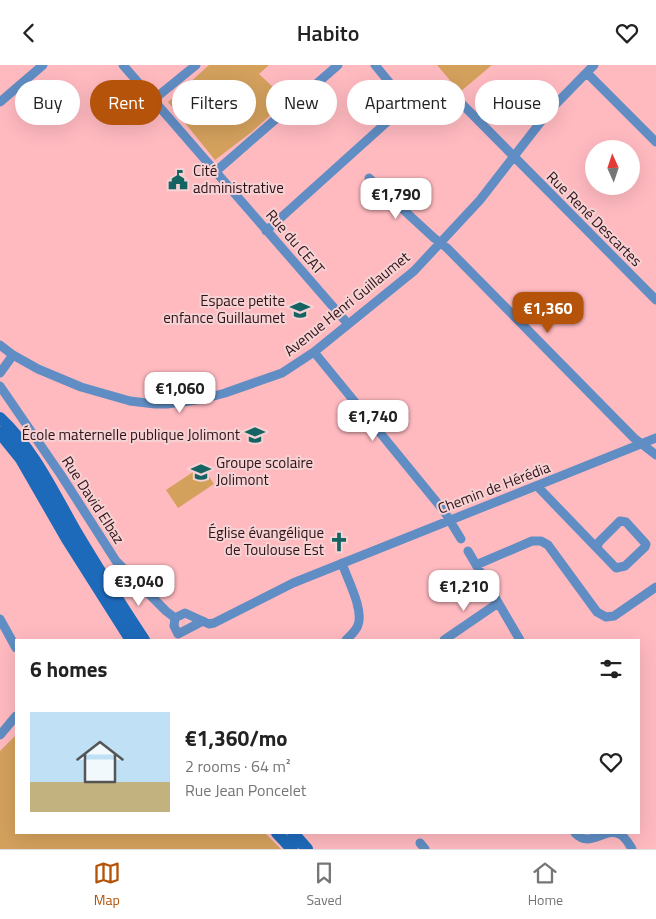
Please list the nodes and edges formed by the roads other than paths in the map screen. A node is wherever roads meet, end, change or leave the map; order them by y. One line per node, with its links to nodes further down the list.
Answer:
1 (43, 65): 10 (street)
2 (123, 65): 8 (street, Rue du CEAT)
3 (196, 65): 9 (street)
4 (338, 65): 15 (street)
5 (375, 65): 17 (street)
6 (594, 65): 7 (street, Avenue Henri Guillaumet)
7 (587, 73): 13 (street); 14 (street, Avenue Henri Guillaumet)
8 (136, 80)
9 (162, 93)
10 (0, 102)
11 (465, 107): 14 (street, Rue René Descartes)
12 (162, 109): 15 (street, Rue du CEAT)
13 (656, 141)
14 (514, 156): 18 (street, Avenue Henri Guillaumet); 19 (street, Rue René Descartes)
15 (215, 171): 17 (street, Rue du CEAT)
16 (369, 178): 18 (street)
17 (266, 231): 20 (street, Rue du CEAT)
18 (440, 243): 20 (street, Avenue Henri Guillaumet); 29 (street)
19 (656, 300)
20 (348, 324): 22 (street, Avenue Henri Guillaumet)
21 (1, 348): 23 (street, Avenue Henri Guillaumet)
22 (314, 352): 23 (street, Avenue Henri Guillaumet); 32 (street)
23 (13, 355): 24 (street)
24 (0, 373)
25 (0, 386): 40 (street, Rue David Elbaz)
26 (0, 418): 44 (main road)
27 (0, 433): 43 (main road)
28 (656, 438): 29 (street, Chemin de Hérédia)
29 (641, 444): 30 (street); 31 (street, Chemin de Hérédia)
30 (656, 455)
31 (537, 486): 32 (street, Chemin de Hérédia); 34 (street)
32 (450, 520): 33 (street); 36 (street, Chemin de Hérédia)
33 (461, 539)
34 (597, 547): 34 (street)
35 (468, 551): 37 (street)
36 (342, 563): 42 (street, Chemin de Hérédia); 45 (street)
37 (476, 565): 38 (street); 39 (street)
38 (656, 587)
39 (498, 603): 46 (street); 47 (street)
40 (175, 618): 42 (street, Chemin de Hérédia); 42 (street, Chemin de Hérédia)
41 (0, 619): 48 (street)
42 (203, 621)
43 (130, 639)
44 (143, 639)
45 (347, 639)
46 (445, 639)
47 (519, 639)
48 (15, 646)
49 (15, 717): 50 (street)
50 (2, 730)
51 (278, 834): 56 (main road)
52 (293, 834): 57 (main road)
53 (576, 834): 54 (street)
54 (608, 834)
55 (620, 834): 58 (street)
56 (292, 849)
57 (307, 849)
58 (632, 849)

